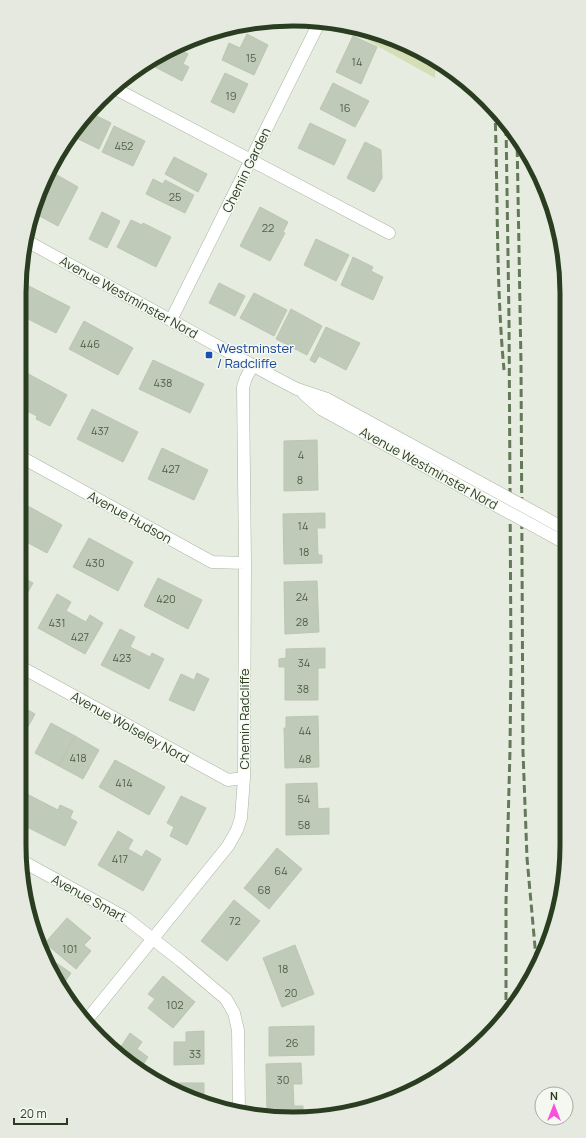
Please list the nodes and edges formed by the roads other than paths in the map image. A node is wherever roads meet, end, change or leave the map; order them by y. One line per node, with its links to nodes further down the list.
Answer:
1 (317, 27): 3 (street, Chemin Garden)
2 (118, 91): 3 (street)
3 (250, 161): 4 (street); 6 (street, Chemin Garden)
4 (389, 233)
5 (31, 243): 6 (street, Avenue Westminster Nord)
6 (171, 320): 7 (street, Avenue Westminster Nord)
7 (253, 365): 9 (street, Avenue Westminster Nord); 12 (street, Chemin Radcliffe)
8 (26, 460): 12 (street, Avenue Hudson)
9 (478, 488): 10 (street, Avenue Westminster Nord, bridge); 11 (street, Avenue Westminster Nord, bridge)
10 (560, 527)
11 (560, 541)
12 (245, 563): 14 (street, Chemin Radcliffe)
13 (26, 670): 14 (street, Avenue Wolseley Nord)
14 (244, 778): 16 (street, Chemin Radcliffe)
15 (27, 864): 16 (street, Avenue Smart)
16 (153, 939): 17 (street, Chemin Radcliffe); 18 (street, Avenue Smart)
17 (89, 1018)
18 (239, 1107)

